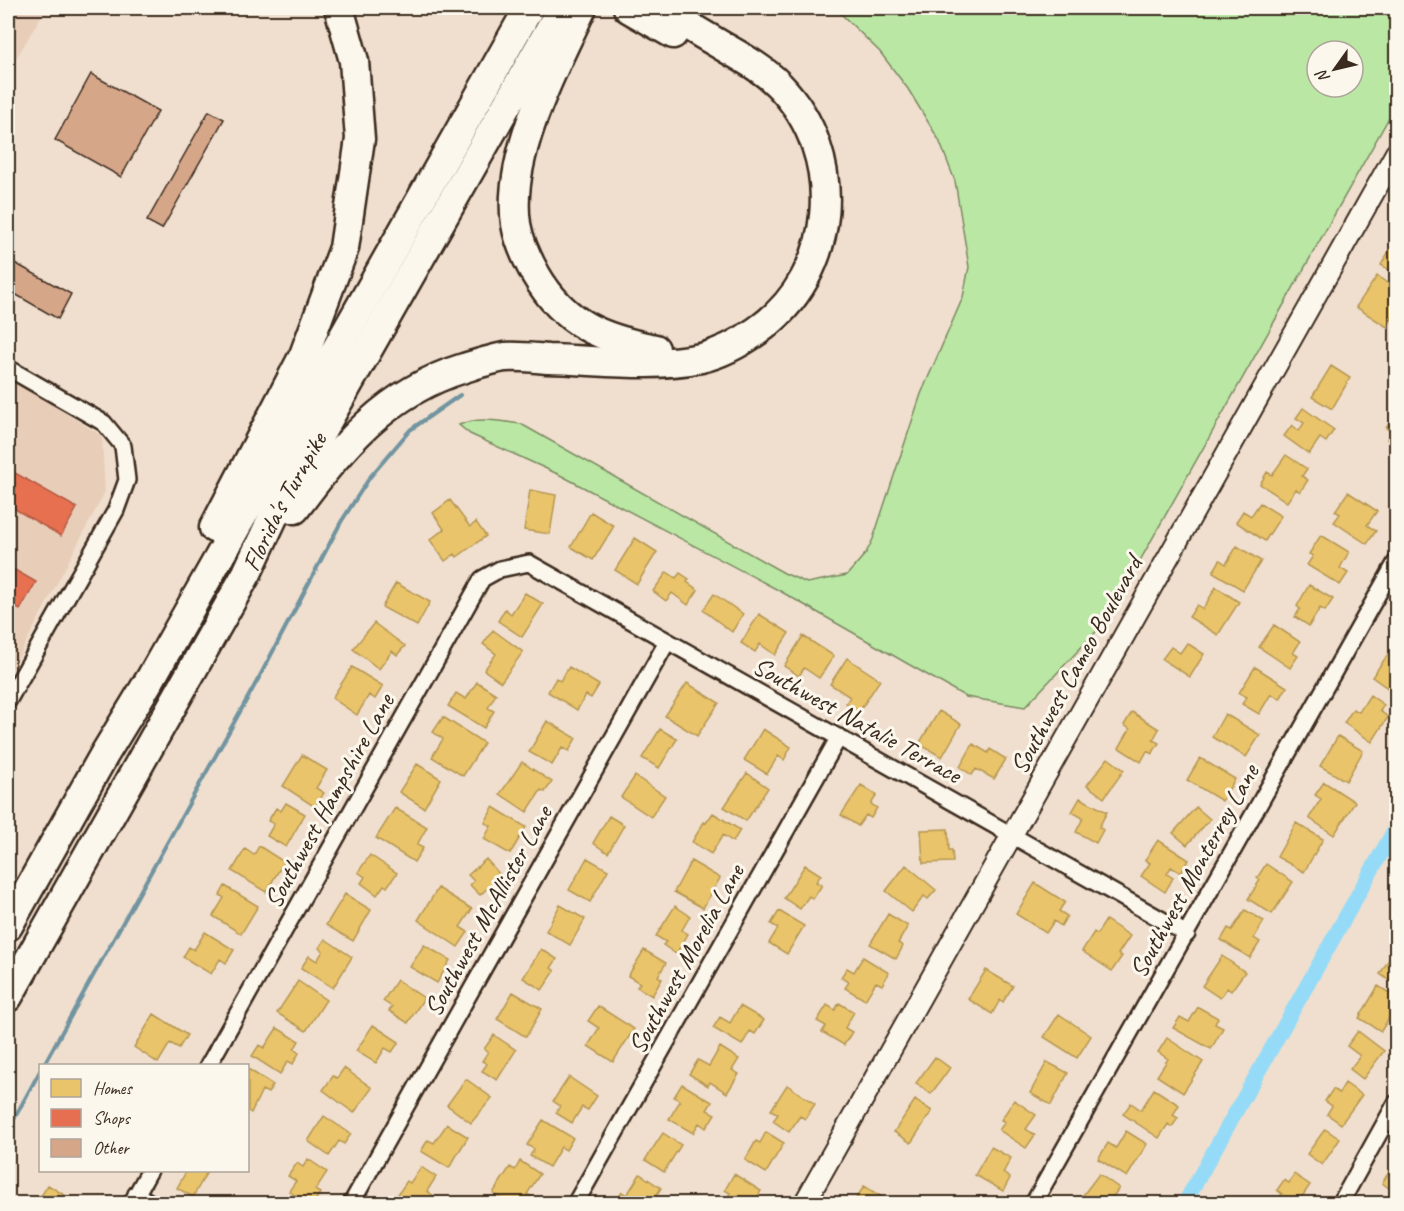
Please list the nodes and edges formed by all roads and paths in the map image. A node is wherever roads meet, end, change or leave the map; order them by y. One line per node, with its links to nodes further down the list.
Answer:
1 (339, 8): 15 (highway)
2 (529, 8): 15 (highway, Florida's Turnpike)
3 (562, 8): 11 (highway, Florida's Turnpike)
4 (582, 8): 5 (highway)
5 (629, 8)
6 (658, 8): 11 (highway)
7 (1396, 153): 16 (street, Southwest Cameo Boulevard)
8 (8, 369): 13 (street)
9 (1396, 562): 18 (street, Southwest Monterrey Lane)
10 (500, 569): 12 (street, Southwest Natalie Terrace); 20 (street, Southwest Hampshire Lane)
11 (247, 573): 19 (highway, Florida's Turnpike)
12 (667, 642): 14 (street, Southwest Natalie Terrace); 25 (street, Southwest McAllister Lane)
13 (8, 701)
14 (839, 737): 16 (street, Southwest Natalie Terrace); 26 (street, Southwest Morelia Lane)
15 (104, 755): 17 (highway, Florida's Turnpike)
16 (1012, 834): 18 (street, Southwest Natalie Terrace); 27 (street, Southwest Cameo Boulevard)
17 (8, 926)
18 (1186, 934): 28 (street, Southwest Monterrey Lane)
19 (8, 997)
20 (209, 1064)
21 (1396, 1104): 29 (street)
22 (149, 1172): 23 (street)
23 (134, 1199): 24 (street)
24 (152, 1203)
25 (351, 1203)
26 (575, 1203)
27 (804, 1203)
28 (1034, 1203)
29 (1340, 1203)

